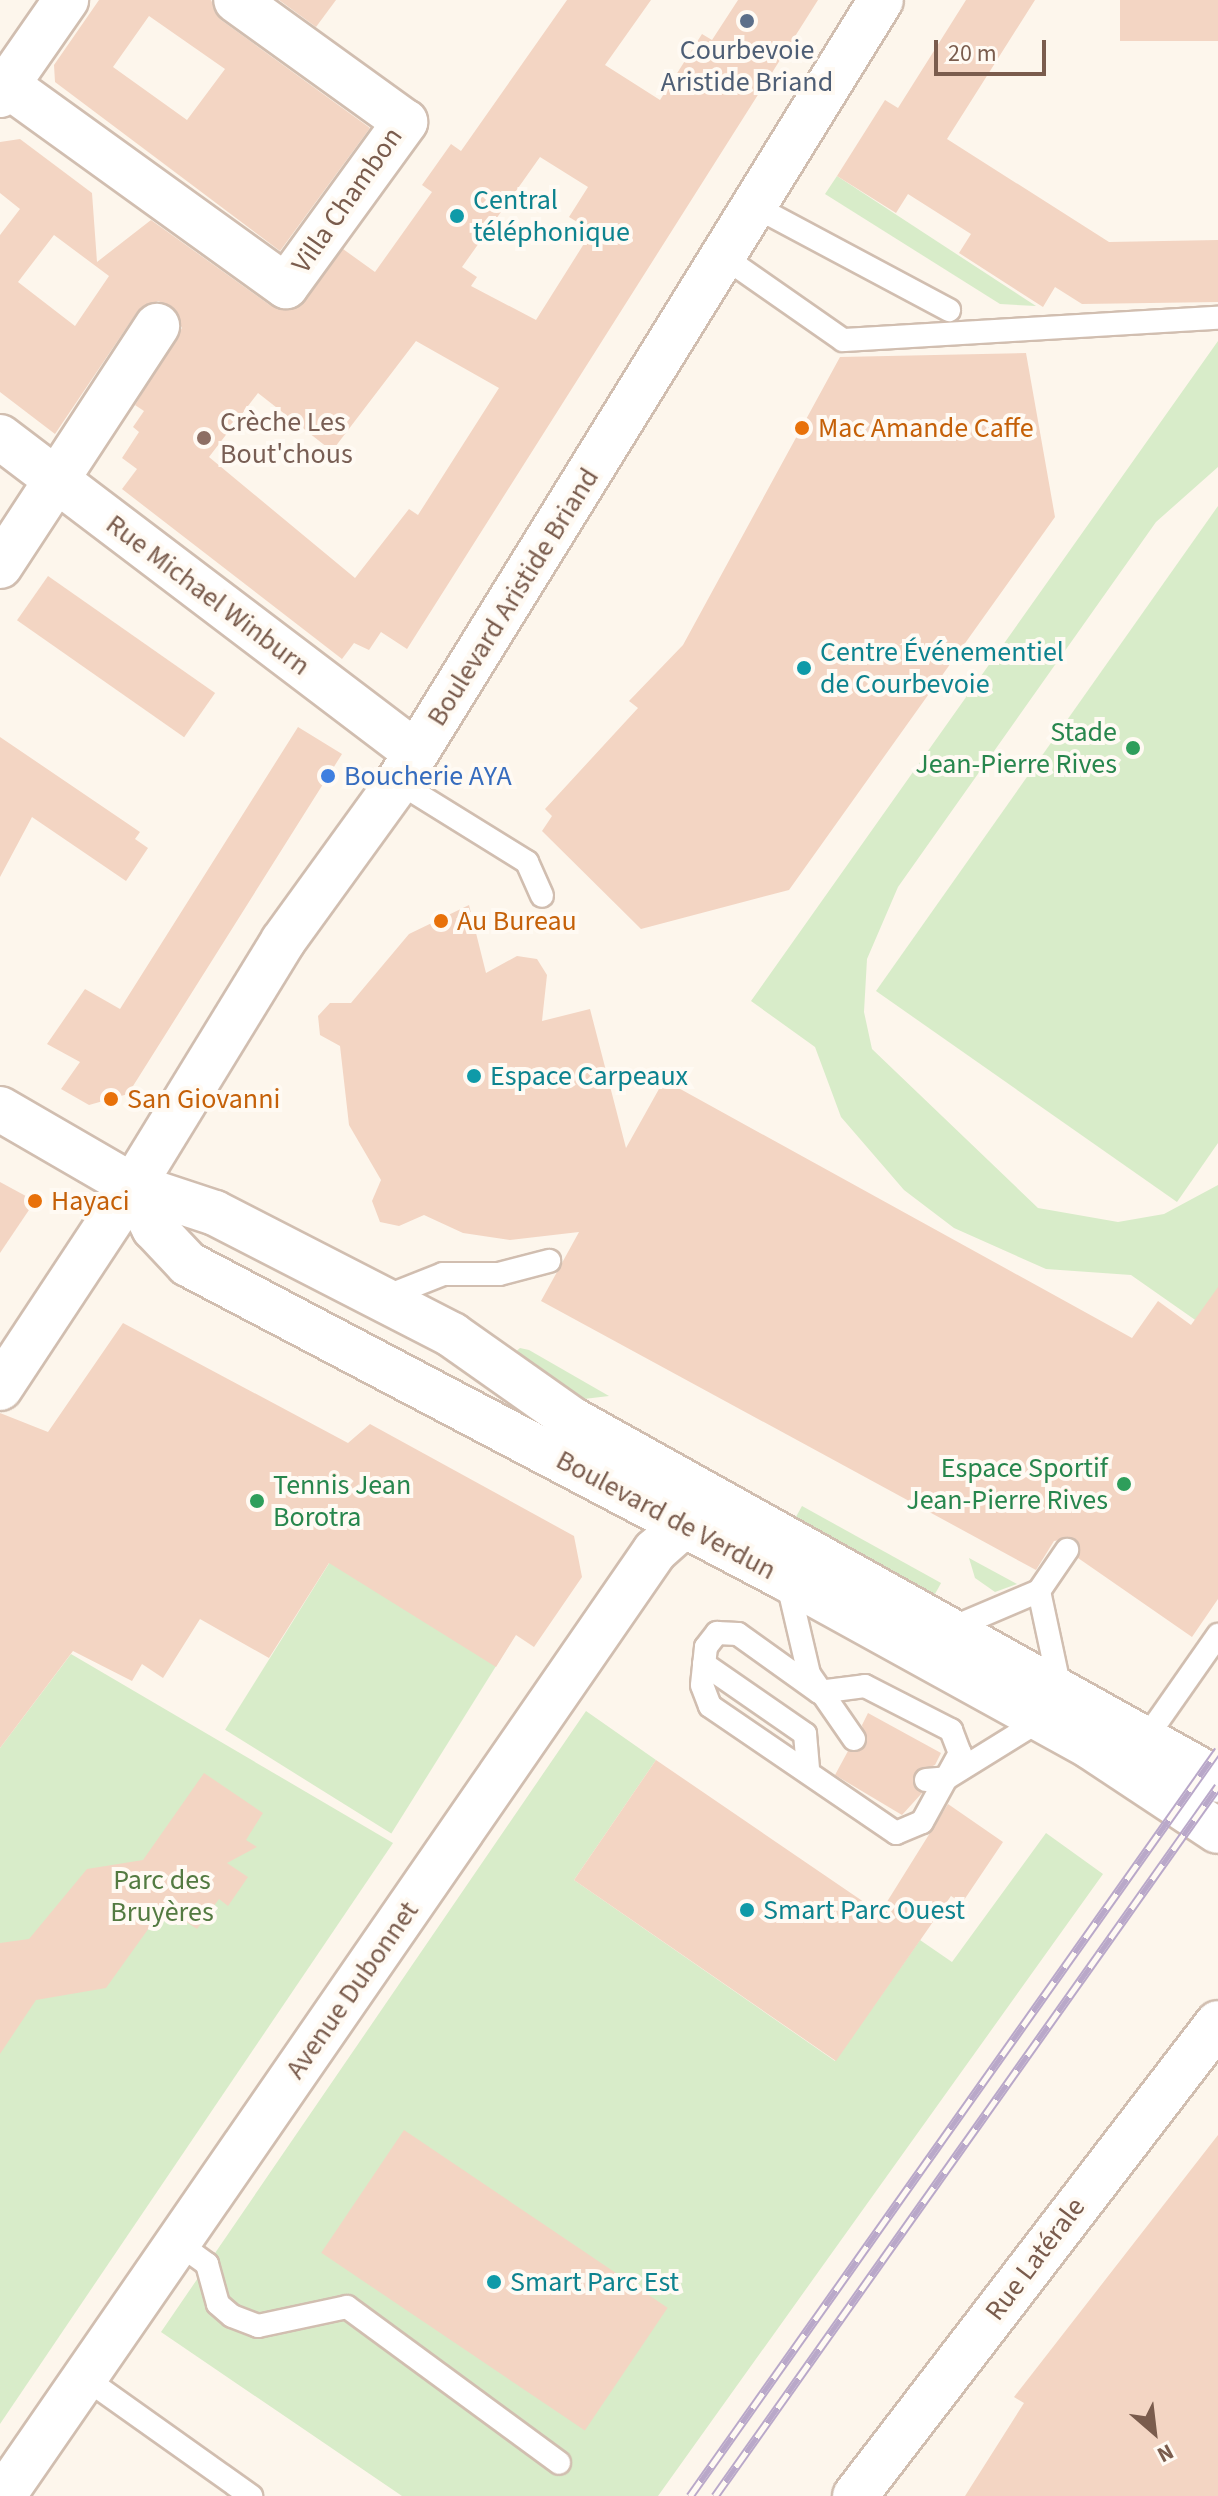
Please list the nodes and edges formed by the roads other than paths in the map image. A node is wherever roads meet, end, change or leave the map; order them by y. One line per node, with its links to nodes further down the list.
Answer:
1 (66, 0): 4 (street)
2 (236, 0): 4 (street, Villa Chambon)
3 (881, 0): 5 (street, Boulevard Aristide Briand)
4 (2, 86)
5 (756, 207): 6 (street, Boulevard Aristide Briand); 7 (lane)
6 (724, 257): 8 (lane); 13 (street, Boulevard Aristide Briand)
7 (949, 310)
8 (1218, 318)
9 (157, 326): 11 (street)
10 (0, 437): 11 (street, Rue Michael Winburn)
11 (53, 480): 12 (street); 13 (street, Rue Michael Winburn)
12 (0, 566)
13 (406, 767): 14 (lane); 16 (street, Boulevard Aristide Briand)
14 (542, 896)
15 (0, 1109): 16 (street, Boulevard de Verdun)
16 (133, 1186): 18 (street, Boulevard de Verdun); 19 (street, Boulevard Aristide Briand); 21 (street, Boulevard de Verdun)
17 (549, 1261): 18 (lane)
18 (377, 1300): 20 (street, Boulevard de Verdun)
19 (0, 1388)
20 (715, 1498): 21 (street, Avenue Dubonnet); 25 (street, Boulevard de Verdun)
21 (679, 1524): 23 (street, Boulevard de Verdun); 37 (street, Avenue Dubonnet)
22 (1067, 1550): 24 (lane)
23 (787, 1579): 28 (lane); 29 (street, Boulevard de Verdun)
24 (1039, 1591): 25 (lane); 29 (lane)
25 (952, 1628): 29 (street, Boulevard de Verdun)
26 (1218, 1635): 30 (lane)
27 (704, 1664): 28 (lane); 32 (lane); 32 (lane)
28 (819, 1692): 31 (lane); 33 (lane)
29 (1051, 1704): 30 (street, Boulevard de Verdun); 33 (lane); 35 (street, Boulevard de Verdun)
30 (1146, 1738): 34 (street, Boulevard de Verdun)
31 (854, 1739)
32 (808, 1771): 33 (lane)
33 (937, 1779)
34 (1218, 1780)
35 (1218, 1831)
36 (1218, 2023): 42 (street, Rue Latérale)
37 (178, 2243): 38 (street, Avenue Dubonnet); 39 (lane)
38 (85, 2378): 40 (street, Avenue Dubonnet); 41 (lane)
39 (559, 2463)
40 (3, 2496)
41 (251, 2496)
42 (855, 2496)

